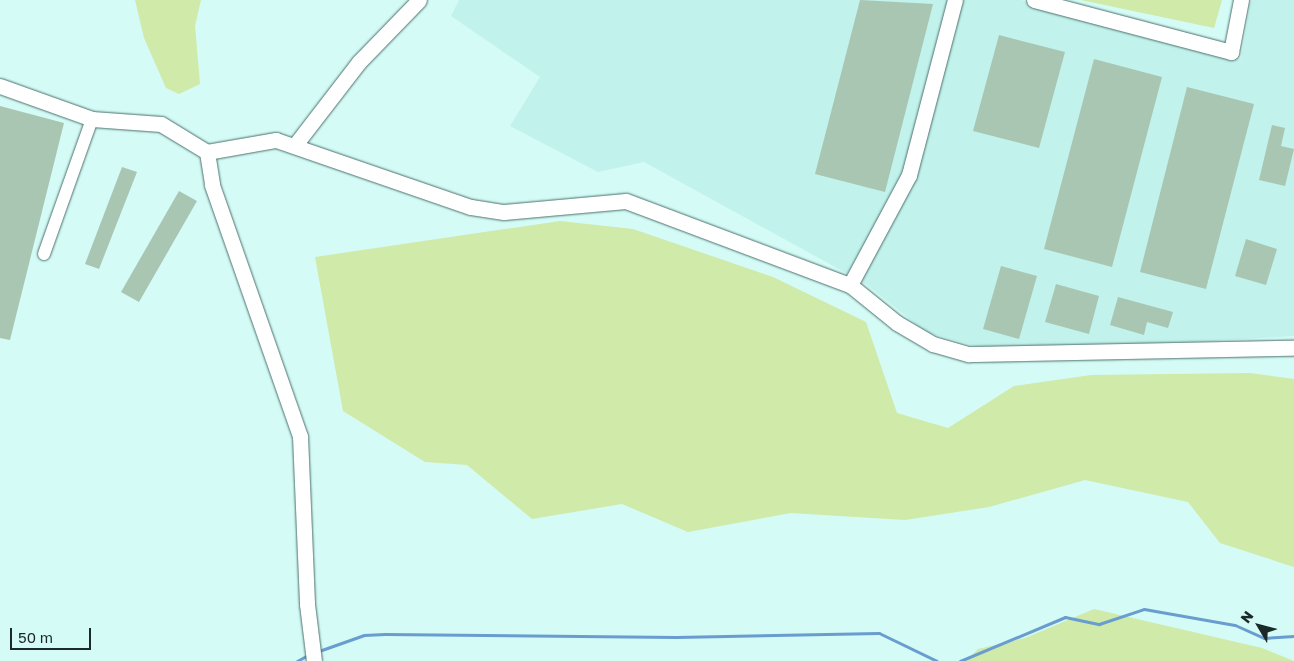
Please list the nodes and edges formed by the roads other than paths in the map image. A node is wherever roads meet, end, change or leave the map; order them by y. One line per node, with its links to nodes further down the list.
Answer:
1 (419, 0): 7 (street)
2 (955, 0): 10 (street)
3 (1034, 0): 4 (street)
4 (1241, 0)
5 (0, 86): 6 (street)
6 (92, 119): 8 (street); 9 (street)
7 (295, 145): 8 (street); 10 (street)
8 (207, 152): 12 (street)
9 (44, 254)
10 (850, 285): 11 (street)
11 (1294, 348)
12 (314, 661)

